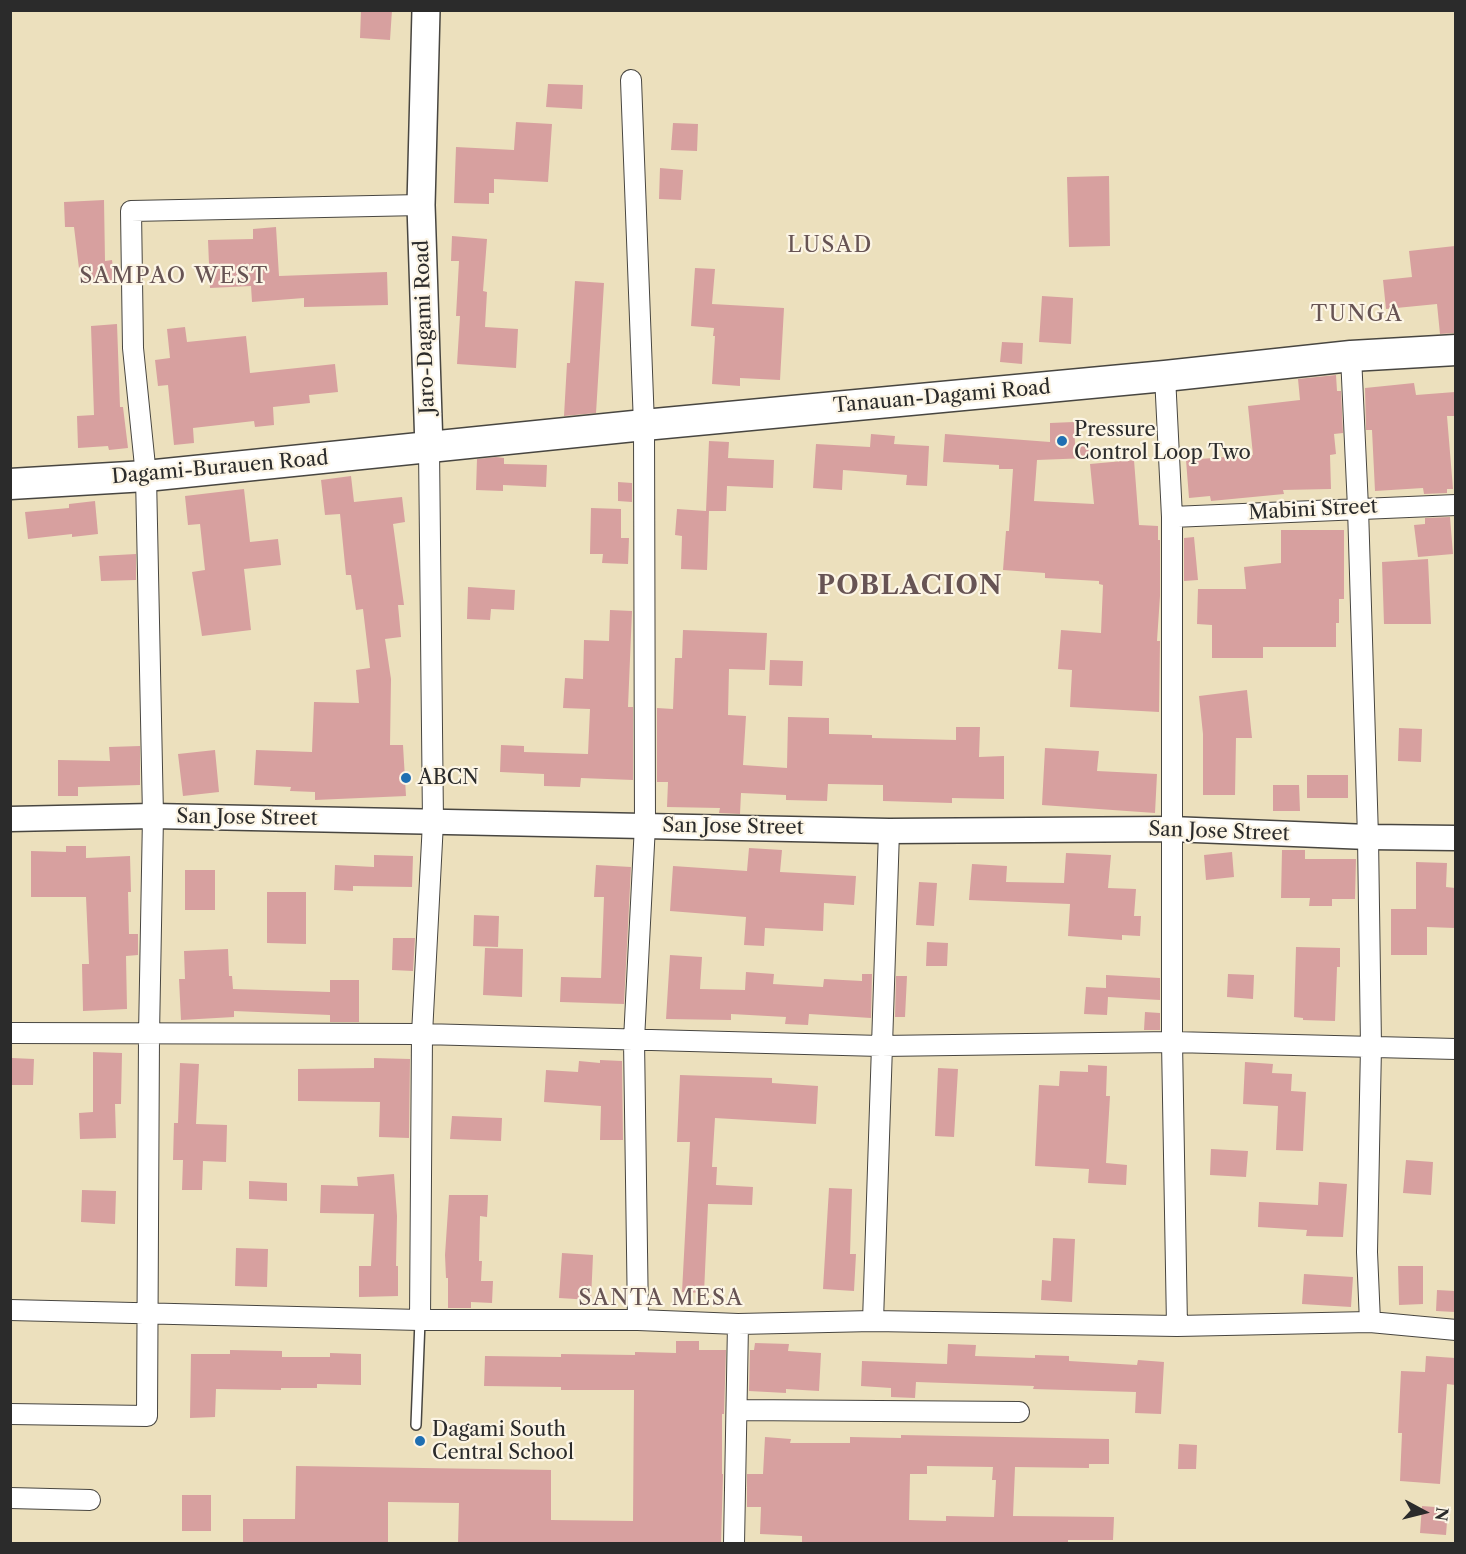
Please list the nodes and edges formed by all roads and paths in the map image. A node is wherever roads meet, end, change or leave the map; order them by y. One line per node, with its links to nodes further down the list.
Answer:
1 (426, 10): 3 (main road, Jaro-Dagami Road)
2 (631, 80): 7 (street)
3 (421, 205): 8 (main road, Jaro-Dagami Road); 9 (street)
4 (1455, 350): 5 (main road, Tanauan-Dagami Road)
5 (1351, 356): 6 (main road, Tanauan-Dagami Road); 12 (street)
6 (1165, 376): 7 (main road, Tanauan-Dagami Road); 13 (street)
7 (644, 425): 8 (main road, Tanauan-Dagami Road); 17 (street)
8 (429, 448): 9 (main road, Dagami-Burauen Road); 16 (street)
9 (146, 476): 10 (main road, Dagami-Burauen Road); 14 (street)
10 (10, 484)
11 (1455, 505): 12 (street, Mabini Street)
12 (1358, 508): 13 (street, Mabini Street); 20 (street)
13 (1172, 517): 18 (street)
14 (153, 816): 15 (street, San Jose Street); 16 (street, San Jose Street); 24 (street)
15 (10, 819)
16 (433, 822): 17 (street, San Jose Street); 23 (street)
17 (645, 825): 19 (street, San Jose Street); 25 (street)
18 (1171, 829): 19 (street, San Jose Street); 20 (street, San Jose Street); 26 (street)
19 (889, 831): 27 (street)
20 (1368, 837): 21 (street, San Jose Street); 28 (street)
21 (1455, 838)
22 (10, 1033): 24 (street)
23 (422, 1034): 24 (street); 25 (street); 32 (street)
24 (148, 1035): 31 (street)
25 (634, 1040): 27 (street); 33 (street)
26 (1172, 1042): 27 (street); 28 (street); 37 (street)
27 (881, 1046): 34 (street)
28 (1371, 1046): 29 (street); 35 (street)
29 (1455, 1049)
30 (10, 1310): 31 (street)
31 (147, 1312): 32 (street); 41 (street)
32 (420, 1320): 33 (street); 42 (lane)
33 (638, 1320): 36 (street)
34 (873, 1321): 36 (street); 37 (street)
35 (1370, 1322): 37 (street); 38 (street)
36 (738, 1324): 39 (street)
37 (1177, 1326)
38 (1455, 1330)
39 (738, 1410): 40 (street); 45 (street)
40 (1019, 1412)
41 (10, 1414)
42 (416, 1425)
43 (10, 1498): 44 (street)
44 (90, 1500)
45 (734, 1544)

